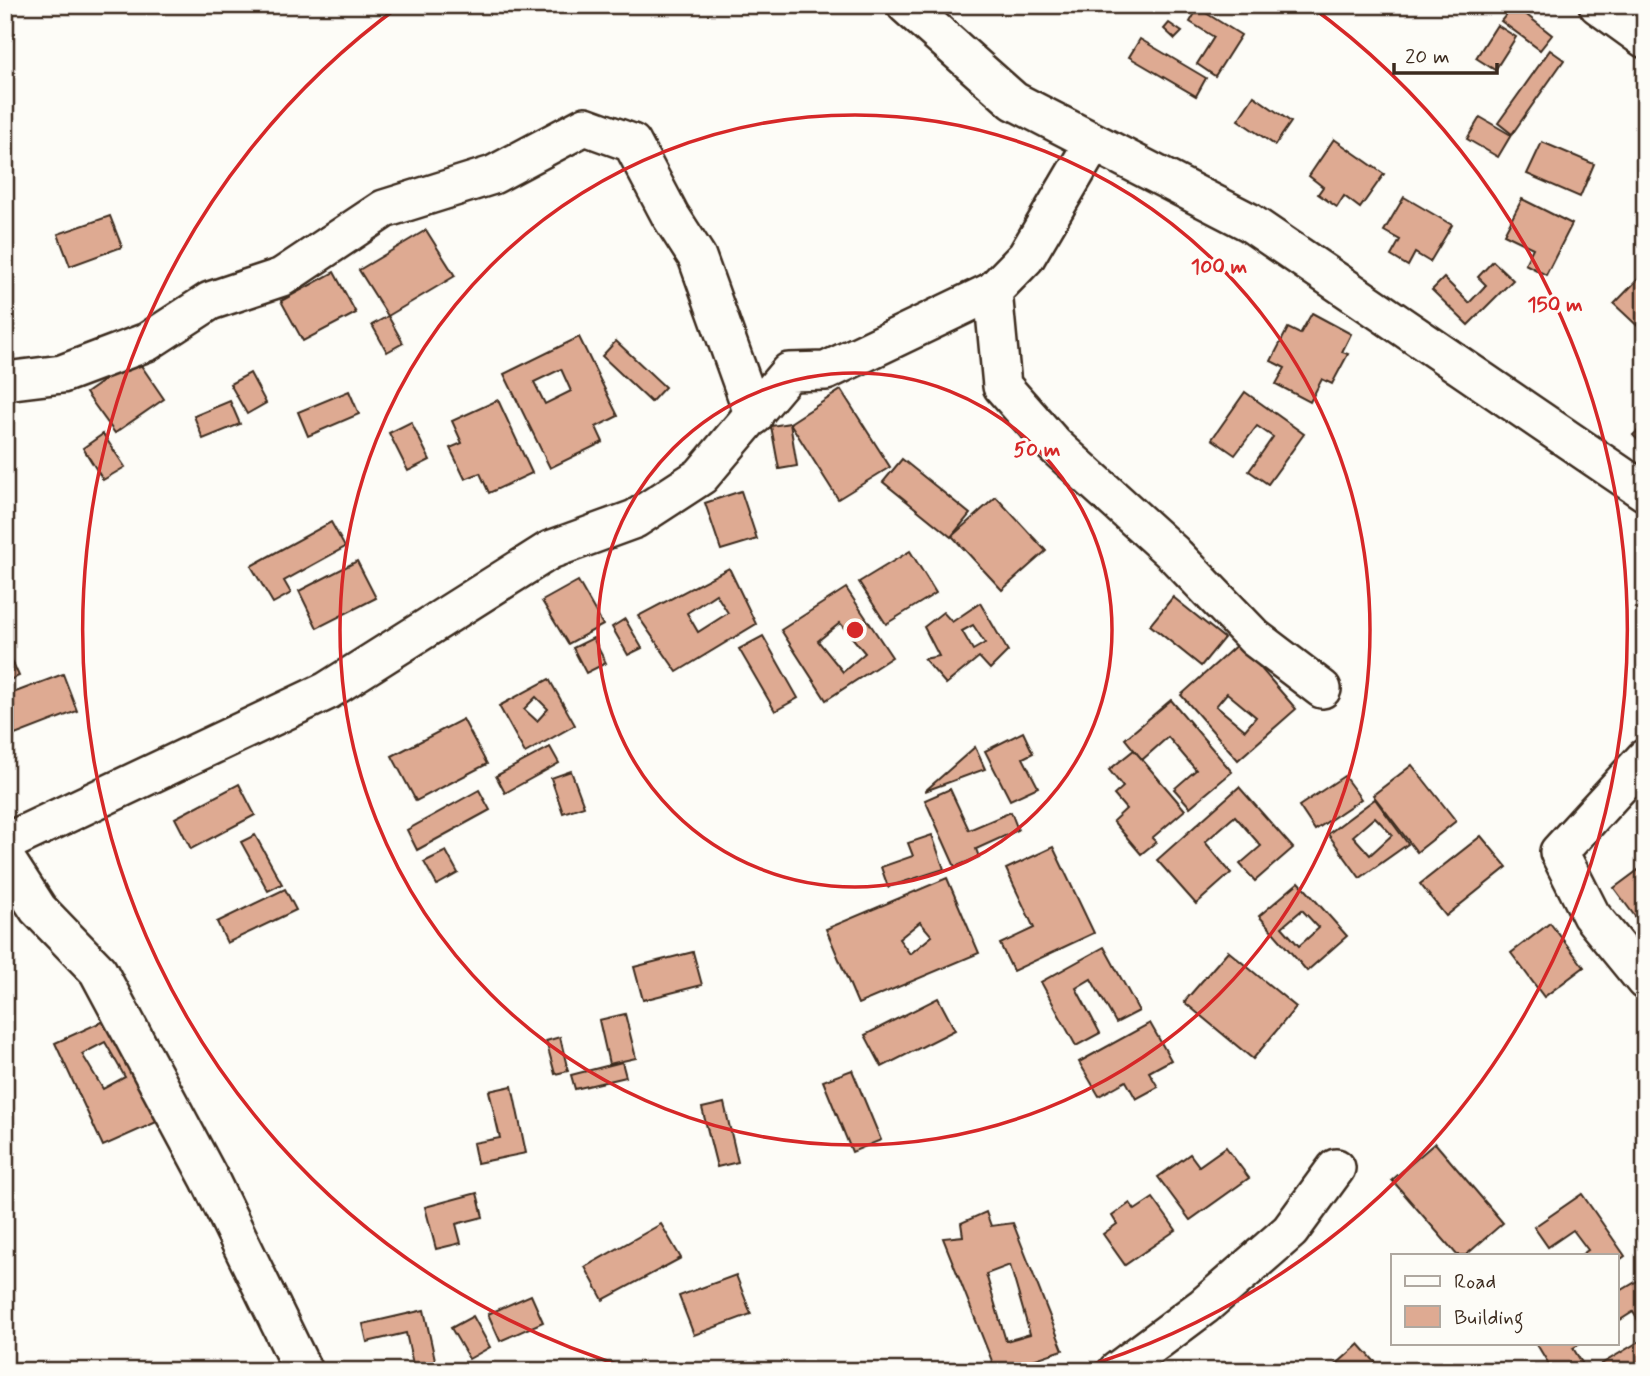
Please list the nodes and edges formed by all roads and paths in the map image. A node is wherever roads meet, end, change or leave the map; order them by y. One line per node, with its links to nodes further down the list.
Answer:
1 (906, 5): 4 (street)
2 (1598, 5): 3 (street)
3 (1645, 39)
4 (1093, 143): 5 (street); 8 (street)
5 (993, 291): 7 (street); 9 (street)
6 (5, 381): 7 (street)
7 (754, 416): 11 (street)
8 (1645, 492)
9 (1322, 689)
10 (1645, 758): 13 (street)
11 (5, 843)
12 (5, 858): 15 (street)
13 (1645, 981)
14 (1336, 1168): 16 (street)
15 (303, 1371)
16 (1117, 1371)

